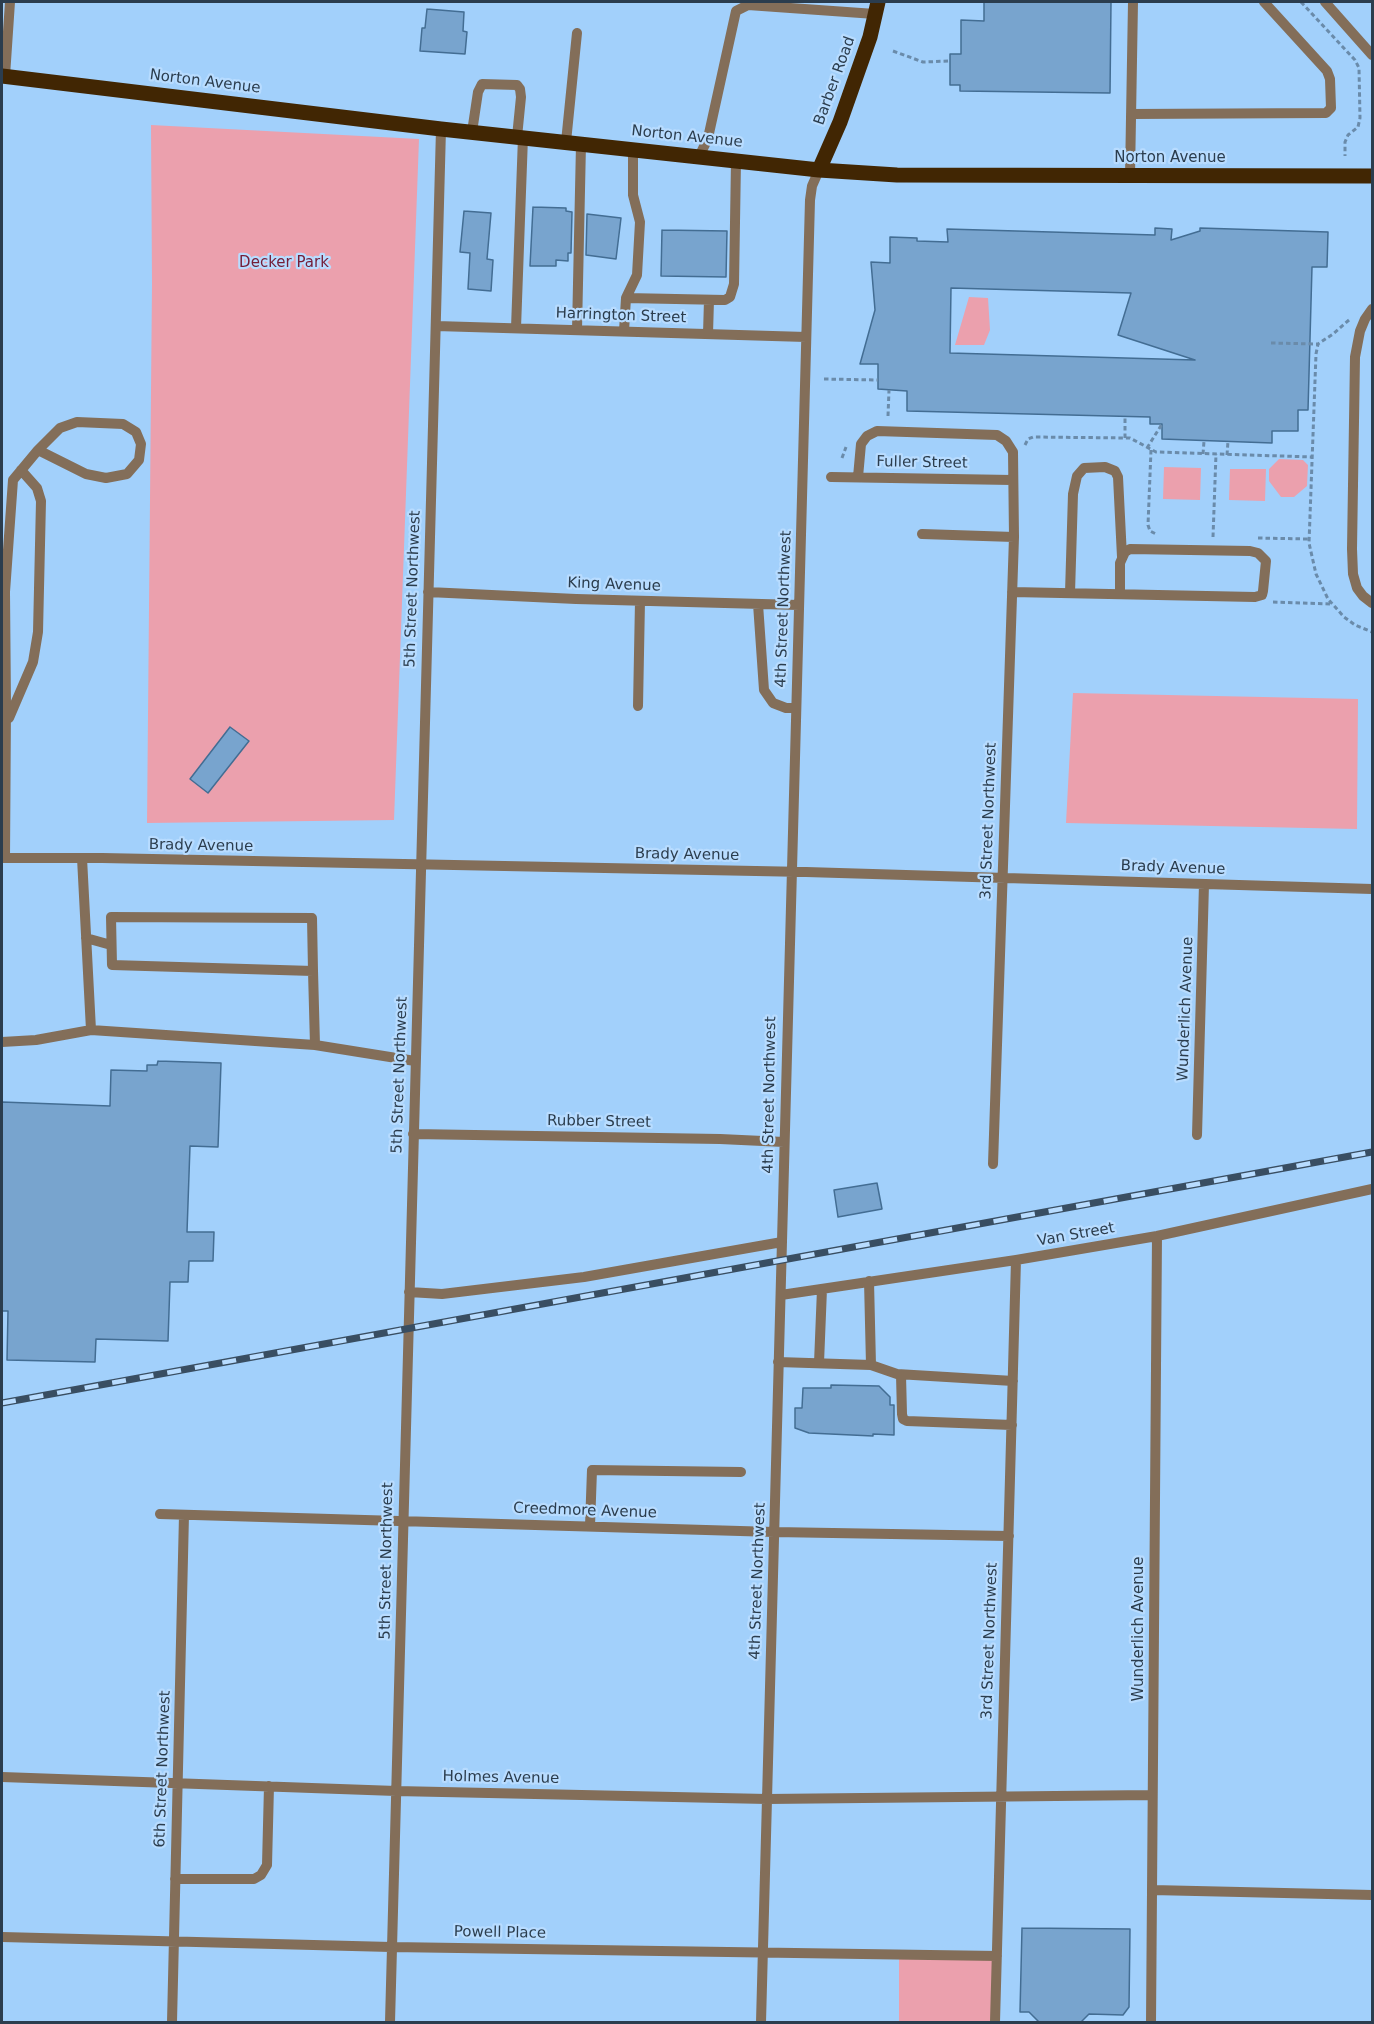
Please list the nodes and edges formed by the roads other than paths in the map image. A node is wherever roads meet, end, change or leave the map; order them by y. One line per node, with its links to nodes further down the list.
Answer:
1 (10, 2): 8 (street)
2 (1133, 2): 9 (street)
3 (1264, 2): 9 (street)
4 (1324, 2): 7 (street)
5 (876, 8): 15 (street); 17 (main road, Barber Road)
6 (577, 33): 13 (street)
7 (1372, 55)
8 (3, 76): 10 (main road, Norton Avenue)
9 (1131, 114): 18 (street)
10 (441, 129): 11 (main road, Norton Avenue); 23 (street, 5th Street Northwest)
11 (472, 132): 12 (main road, Norton Avenue); 12 (street)
12 (520, 137): 13 (main road, Norton Avenue); 24 (street)
13 (573, 143): 14 (main road, Norton Avenue); 25 (street)
14 (633, 149): 15 (main road, Norton Avenue); 20 (street)
15 (699, 157): 16 (main road, Norton Avenue)
16 (736, 160): 17 (main road, Norton Avenue); 21 (street)
17 (819, 170): 18 (main road, Norton Avenue); 28 (street, 4th Street Northwest)
18 (1130, 176): 19 (main road, Norton Avenue)
19 (1372, 176)
20 (626, 298): 21 (street); 26 (street)
21 (709, 300): 27 (street)
22 (1372, 309): 42 (street)
23 (436, 326): 24 (street, Harrington Street); 37 (street, 5th Street Northwest)
24 (516, 328): 25 (street, Harrington Street)
25 (577, 330): 26 (street, Harrington Street)
26 (624, 331): 27 (street, Harrington Street)
27 (708, 334): 28 (street, Harrington Street)
28 (806, 337): 44 (street, 4th Street Northwest)
29 (38, 450): 29 (street); 30 (street)
30 (21, 470): 47 (street); 47 (street)
31 (831, 477): 32 (street, Fuller Street)
32 (858, 477): 33 (street, Fuller Street); 33 (street, 3rd Street Northwest)
33 (1012, 480): 35 (street, 3rd Street Northwest)
34 (922, 534): 35 (street)
35 (1014, 537): 38 (street, 3rd Street Northwest)
36 (1122, 556): 39 (street); 40 (street); 40 (street)
37 (428, 592): 41 (street, King Avenue); 50 (street, 5th Street Northwest)
38 (1012, 592): 39 (street); 52 (street, 3rd Street Northwest)
39 (1070, 593): 40 (street)
40 (1120, 594)
41 (640, 601): 43 (street, King Avenue); 45 (street)
42 (1372, 603)
43 (758, 604): 44 (street, King Avenue); 46 (street)
44 (799, 605): 46 (street, 4th Street Northwest)
45 (638, 706)
46 (796, 708): 51 (street, 4th Street Northwest)
47 (6, 726): 48 (street)
48 (3, 858): 49 (street, Brady Avenue)
49 (82, 858): 50 (street, Brady Avenue); 55 (street)
50 (421, 865): 51 (street, Brady Avenue); 61 (street, 5th Street Northwest)
51 (791, 872): 52 (street, Brady Avenue); 64 (street, 4th Street Northwest)
52 (1003, 878): 53 (street, Brady Avenue); 65 (street, 3rd Street Northwest)
53 (1204, 884): 54 (street, Brady Avenue); 63 (street, Wunderlich Avenue)
54 (1372, 889)
55 (86, 939): 56 (street); 58 (street)
56 (111, 945): 57 (street); 57 (street)
57 (313, 971): 60 (street)
58 (91, 1030): 59 (street); 60 (street)
59 (2, 1042)
60 (315, 1045): 61 (street)
61 (415, 1061): 62 (street, 5th Street Northwest)
62 (413, 1134): 64 (street, Rubber Street); 72 (street, 5th Street Northwest)
63 (1197, 1135)
64 (784, 1142): 68 (street, 4th Street Northwest)
65 (993, 1164)
66 (1372, 1190): 67 (street, Van Street)
67 (1156, 1236): 69 (street, Van Street); 91 (street, Wunderlich Avenue)
68 (782, 1242): 72 (street); 73 (street, 4th Street Northwest)
69 (1016, 1260): 70 (street, Van Street); 78 (street, 3rd Street Northwest)
70 (869, 1281): 71 (street, Van Street); 76 (street)
71 (822, 1289): 73 (street, Van Street); 75 (street)
72 (410, 1292): 83 (street, 5th Street Northwest)
73 (781, 1295): 74 (street, 4th Street Northwest)
74 (778, 1362): 75 (street); 85 (street, 4th Street Northwest)
75 (819, 1363): 76 (street)
76 (871, 1365): 77 (street)
77 (901, 1375): 78 (street); 79 (street)
78 (1013, 1381): 79 (street, 3rd Street Northwest)
79 (1012, 1425): 86 (street, 3rd Street Northwest)
80 (741, 1472): 84 (street)
81 (160, 1514): 82 (street, Creedmore Avenue)
82 (184, 1515): 83 (street, Creedmore Avenue); 88 (street, 6th Street Northwest)
83 (404, 1520): 84 (street, Creedmore Avenue); 90 (street, 5th Street Northwest)
84 (590, 1526): 85 (street, Creedmore Avenue)
85 (774, 1532): 86 (street, Creedmore Avenue); 93 (street, 4th Street Northwest)
86 (1009, 1536): 92 (street, 3rd Street Northwest)
87 (2, 1777): 88 (street, Holmes Avenue)
88 (178, 1783): 89 (street, Holmes Avenue); 94 (street, 6th Street Northwest)
89 (269, 1786): 90 (street, Holmes Avenue); 94 (street)
90 (396, 1791): 93 (street, Holmes Avenue); 99 (street, 5th Street Northwest)
91 (1152, 1795): 92 (street, Holmes Avenue); 95 (street, Wunderlich Avenue)
92 (1001, 1798): 93 (street, Holmes Avenue); 101 (street, 3rd Street Northwest)
93 (767, 1799): 100 (street, 4th Street Northwest)
94 (175, 1879): 98 (street, 6th Street Northwest)
95 (1152, 1890): 96 (street); 106 (street, Wunderlich Avenue)
96 (1372, 1895)
97 (2, 1936): 98 (street, Powell Place)
98 (173, 1941): 99 (street, Powell Place); 102 (street, 6th Street Northwest)
99 (391, 1947): 100 (street, Powell Place); 103 (street, 5th Street Northwest)
100 (763, 1952): 101 (street, Powell Place); 104 (street, 4th Street Northwest)
101 (997, 1956): 105 (street, 3rd Street Northwest)
102 (172, 2022)
103 (390, 2022)
104 (761, 2022)
105 (995, 2022)
106 (1151, 2022)

